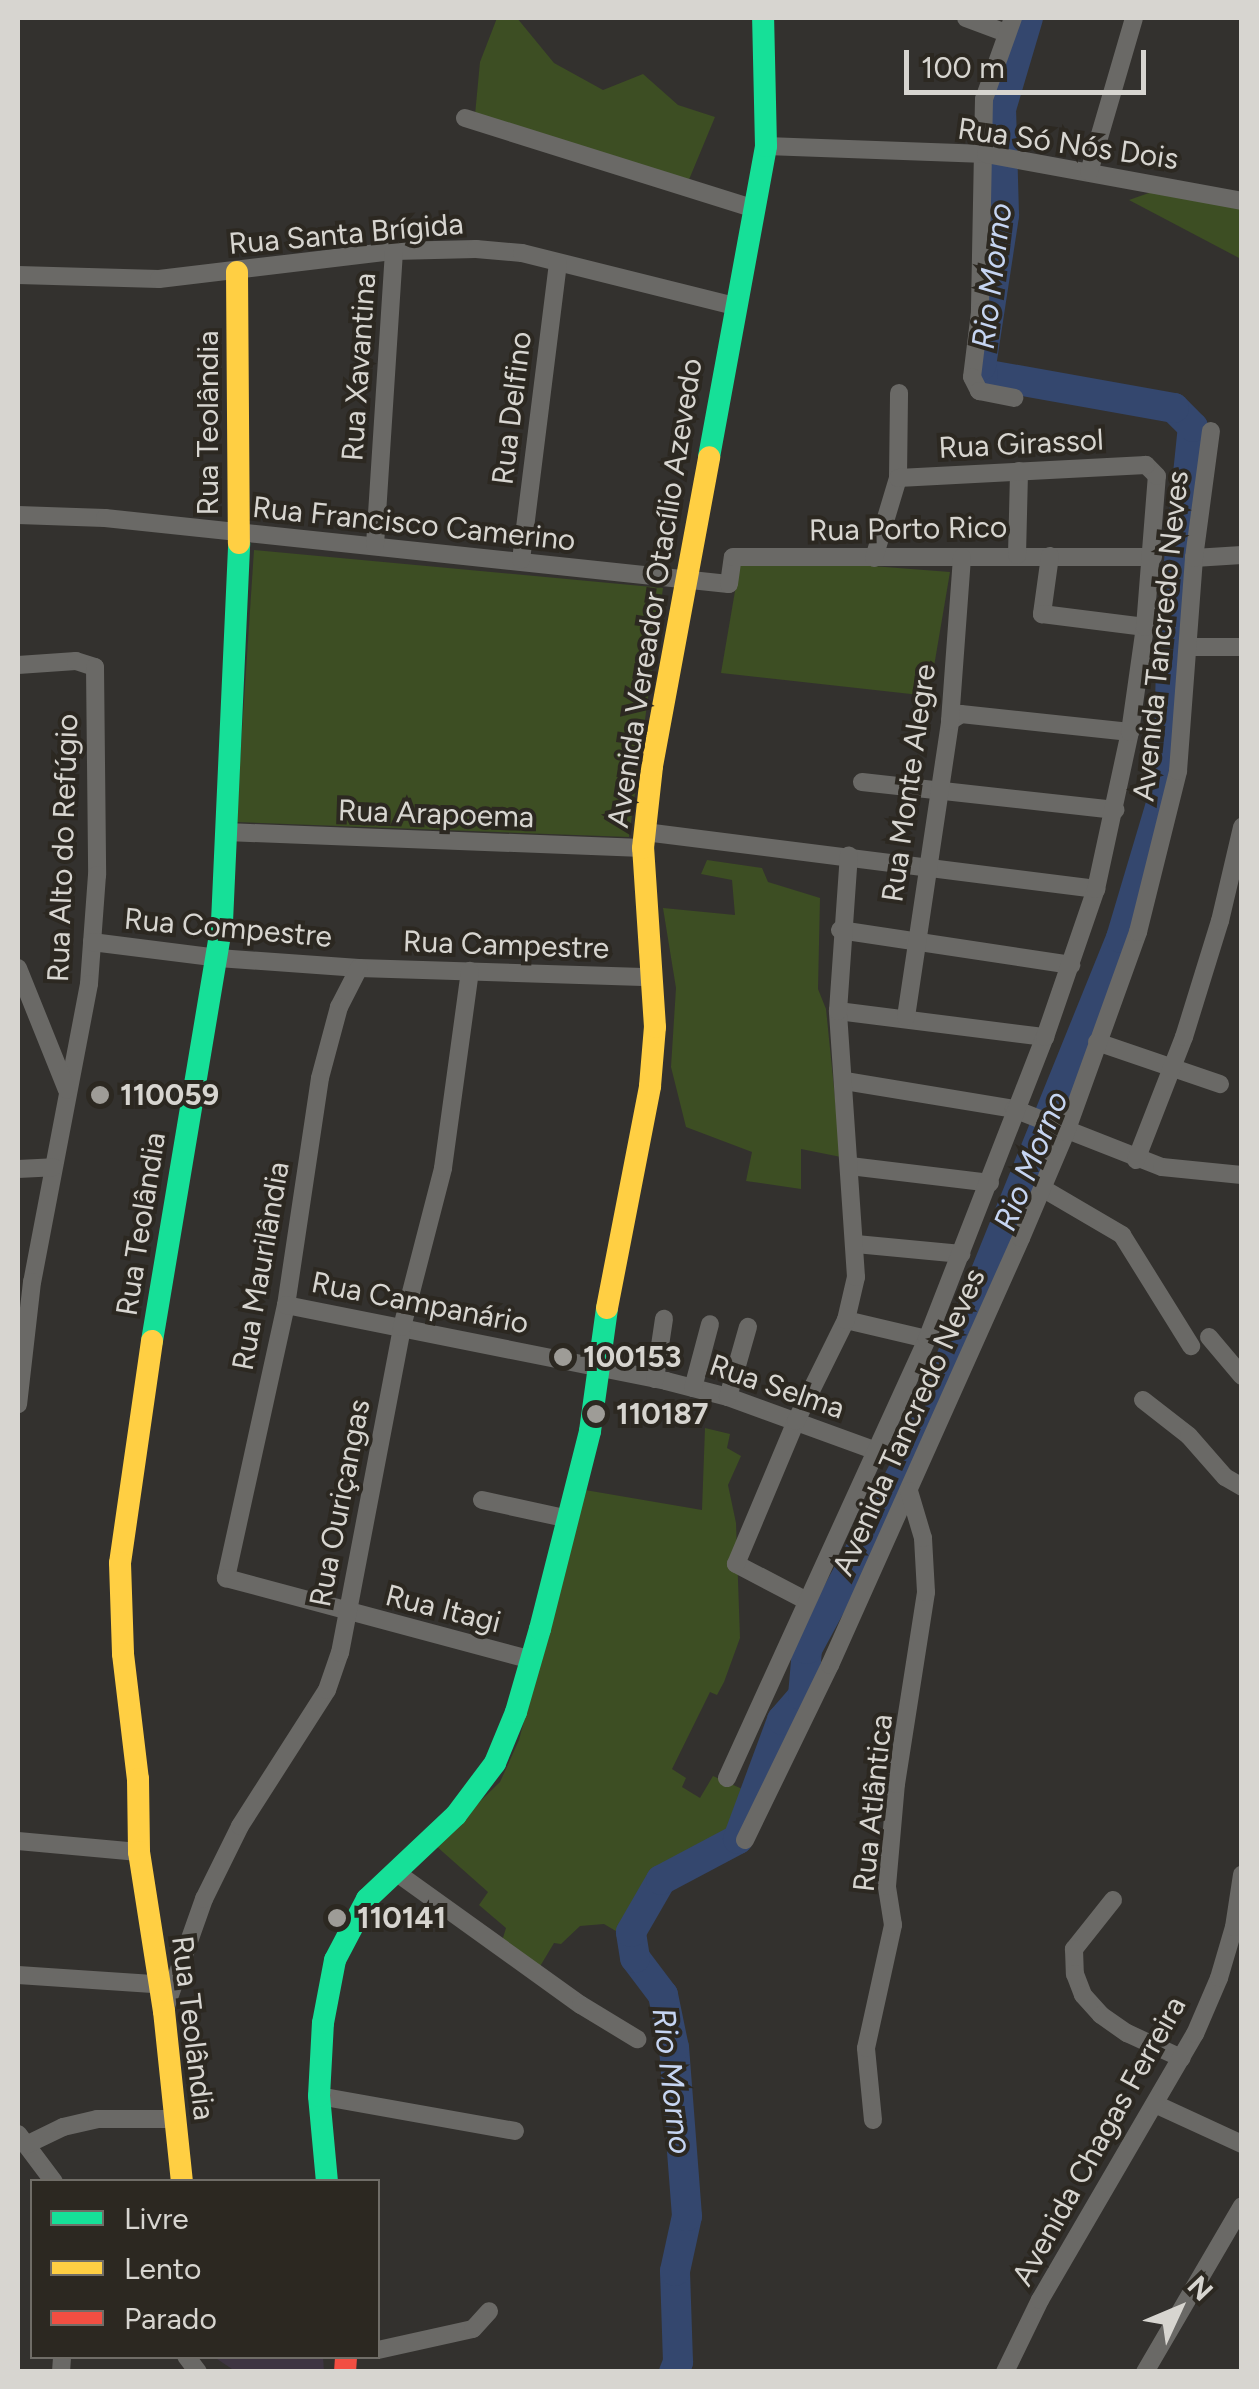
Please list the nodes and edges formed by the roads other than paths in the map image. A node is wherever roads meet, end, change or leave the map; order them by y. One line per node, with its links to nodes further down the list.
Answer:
1 (763, 18): 6 (main road, Avenida Vereador Otacílio Azevedo)
2 (966, 18): 4 (street)
3 (1134, 18): 8 (street)
4 (1009, 25): 7 (street)
5 (465, 118): 10 (street)
6 (766, 146): 7 (street, Rua Só Nós Dois); 10 (main road, Avenida Vereador Otacílio Azevedo)
7 (984, 154): 8 (street, Rua Só Nós Dois); 17 (street)
8 (1089, 172): 9 (street, Rua Só Nós Dois)
9 (1242, 201)
10 (753, 208): 15 (main road, Avenida Vereador Otacílio Azevedo)
11 (394, 252): 12 (street, Rua Santa Brígida); 13 (street, Rua Santa Brígida); 24 (street, Rua Xavantina)
12 (558, 263): 15 (street, Rua Santa Brígida); 32 (street, Rua Delfino)
13 (237, 272): 14 (street, Rua Santa Brígida); 23 (main road, Rua Teolândia)
14 (18, 276)
15 (734, 306): 33 (main road, Avenida Vereador Otacílio Azevedo)
16 (899, 394): 21 (street)
17 (1014, 398)
18 (1211, 431): 31 (street, Avenida Tancredo Neves)
19 (1146, 464): 20 (street, Rua Girassol); 29 (street, Avenida Tancredo Neves)
20 (1019, 472): 21 (street, Rua Girassol); 25 (street)
21 (898, 478): 30 (street)
22 (18, 515): 23 (street, Rua Francisco Camerino)
23 (239, 535): 24 (street, Rua Francisco Camerino); 44 (main road, Rua Teolândia)
24 (375, 545): 32 (street, Rua Francisco Camerino)
25 (1017, 555): 27 (street, Rua Porto Rico); 28 (street, Rua Porto Rico)
26 (1242, 555): 31 (street)
27 (962, 556): 30 (street, Rua Porto Rico); 38 (street, Rua Monte Alegre)
28 (1050, 556): 29 (street, Rua Porto Rico); 34 (street)
29 (1153, 556): 34 (street, Avenida Tancredo Neves)
30 (874, 558): 33 (street, Rua Porto Rico)
31 (1194, 558): 35 (street, Avenida Tancredo Neves)
32 (522, 560): 33 (street, Rua Francisco Camerino)
33 (686, 582): 45 (main road, Avenida Vereador Otacílio Azevedo)
34 (1145, 627): 39 (street, Avenida Tancredo Neves)
35 (1188, 647): 36 (street); 63 (street, Avenida Tancredo Neves)
36 (1242, 647)
37 (18, 665): 53 (street, Rua Alto do Refúgio)
38 (950, 720): 39 (street); 41 (street, Rua Monte Alegre)
39 (1130, 732): 42 (street, Avenida Tancredo Neves)
40 (862, 782): 41 (street)
41 (939, 788): 42 (street); 47 (street, Rua Monte Alegre)
42 (1115, 810): 48 (street, Avenida Tancredo Neves)
43 (1242, 827): 50 (street)
44 (226, 832): 45 (street, Rua Arapoema); 54 (main road, Rua Teolândia)
45 (644, 840): 46 (street, Rua Arapoema); 59 (main road, Avenida Vereador Otacílio Azevedo)
46 (849, 855): 47 (street, Rua Arapoema); 51 (street)
47 (926, 866): 48 (street, Rua Arapoema); 52 (street, Rua Monte Alegre)
48 (1096, 889): 55 (street, Avenida Tancredo Neves)
49 (1242, 912): 50 (street)
50 (1220, 922): 64 (street)
51 (840, 930): 52 (street); 60 (street)
52 (916, 940): 55 (street); 61 (street, Rua Monte Alegre)
53 (92, 942): 54 (street, Rua Compestre); 67 (street, Rua Alto do Refúgio)
54 (218, 958): 57 (street, Rua Compestre); 109 (main road, Rua Teolândia)
55 (1071, 966): 62 (street, Avenida Tancredo Neves)
56 (18, 968): 67 (street)
57 (359, 968): 58 (street, Rua Campestre); 79 (street, Rua Maurilândia)
58 (470, 971): 59 (street, Rua Campestre); 83 (street, Rua Ouriçangas)
59 (651, 977): 89 (main road, Avenida Vereador Otacílio Azevedo)
60 (838, 1011): 61 (street); 65 (street)
61 (906, 1017): 62 (street)
62 (1045, 1037): 68 (street, Avenida Tancredo Neves)
63 (1097, 1042): 64 (street); 69 (street, Avenida Tancredo Neves)
64 (1172, 1068): 66 (street); 70 (street)
65 (844, 1081): 68 (street); 72 (street)
66 (1220, 1084)
67 (67, 1090): 71 (street, Rua Alto do Refúgio)
68 (1018, 1111): 69 (street); 75 (street, Avenida Tancredo Neves)
69 (1064, 1132): 70 (street); 76 (street, Avenida Tancredo Neves)
70 (1136, 1160): 74 (street)
71 (53, 1166): 73 (street); 88 (street, Rua Alto do Refúgio)
72 (850, 1166): 75 (street); 77 (street)
73 (18, 1170)
74 (1242, 1176)
75 (990, 1183): 78 (street, Avenida Tancredo Neves)
76 (1042, 1188): 87 (street); 99 (street, Avenida Tancredo Neves)
77 (856, 1244): 78 (street); 81 (street)
78 (962, 1254): 86 (street, Avenida Tancredo Neves)
79 (286, 1304): 83 (street, Rua Campanário); 102 (street, Rua Maurilândia)
80 (664, 1319): 91 (street)
81 (846, 1320): 86 (street); 96 (street)
82 (710, 1324): 92 (street)
83 (402, 1327): 89 (street, Rua Campanário); 104 (street, Rua Ouriçangas)
84 (748, 1327): 93 (street)
85 (1210, 1337): 90 (street)
86 (927, 1339): 97 (street, Avenida Tancredo Neves)
87 (1191, 1346)
88 (20, 1366): 95 (street, Rua Alto do Refúgio)
89 (602, 1368): 91 (street, Rua Selma); 101 (main road, Avenida Vereador Otacílio Azevedo)
90 (1242, 1376)
91 (655, 1379): 92 (street, Rua Selma)
92 (693, 1388): 93 (street, Rua Selma)
93 (728, 1397): 96 (street, Rua Selma)
94 (1143, 1400): 98 (street)
95 (18, 1404)
96 (796, 1421): 97 (street, Rua Selma); 103 (street)
97 (874, 1450): 103 (street, Avenida Tancredo Neves)
98 (1242, 1488)
99 (909, 1491): 107 (street, Avenida Tancredo Neves); 120 (street, Rua Atlântica)
100 (482, 1500): 101 (street)
101 (569, 1520): 105 (main road, Avenida Vereador Otacílio Azevedo)
102 (226, 1578): 104 (street, Rua Itagi)
103 (806, 1600): 106 (street, Avenida Tancredo Neves)
104 (346, 1612): 105 (street, Rua Itagi); 114 (street, Rua Ouriçangas)
105 (531, 1660): 110 (main road, Avenida Vereador Otacílio Azevedo)
106 (726, 1778)
107 (745, 1840)
108 (18, 1841): 109 (street)
109 (138, 1852): 114 (main road, Rua Teolândia)
110 (397, 1873): 115 (street); 117 (main road, Avenida Vereador Otacílio Azevedo)
111 (1242, 1875): 116 (street, Avenida Chagas Ferreira)
112 (1113, 1900): 116 (street)
113 (18, 1975): 114 (street)
114 (167, 1985): 119 (main road, Rua Teolândia)
115 (636, 2039)
116 (1181, 2058): 118 (street, Avenida Chagas Ferreira)
117 (320, 2096): 121 (street); 126 (main road, Avenida Vereador Otacílio Azevedo)
118 (1154, 2104): 123 (street); 130 (street, Avenida Chagas Ferreira)
119 (175, 2119): 122 (street); 125 (main road, Rua Teolândia)
120 (873, 2120)
121 (515, 2132)
122 (22, 2140): 124 (street)
123 (1242, 2144)
124 (52, 2179)
125 (182, 2179)
126 (326, 2179)
127 (1242, 2206): 131 (street)
128 (489, 2311): 129 (street)
129 (380, 2350)
130 (1005, 2372)
131 (1145, 2372)

